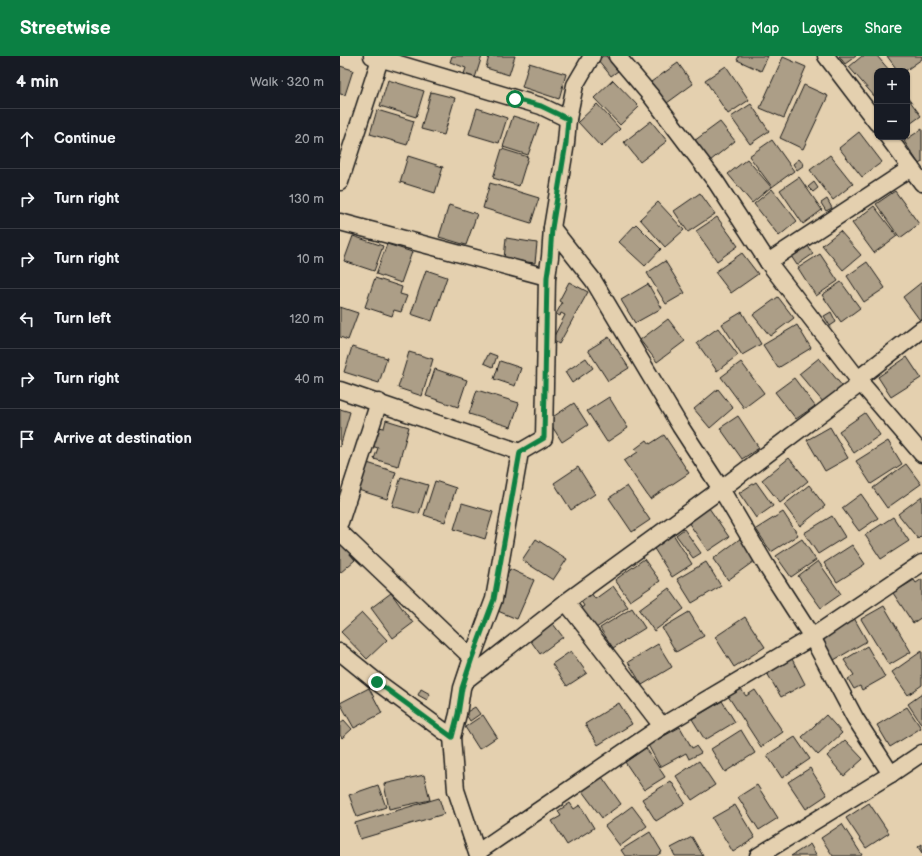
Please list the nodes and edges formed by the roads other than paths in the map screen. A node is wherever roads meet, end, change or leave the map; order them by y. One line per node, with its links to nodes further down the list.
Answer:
1 (592, 56): 5 (street)
2 (617, 56): 13 (street)
3 (826, 56): 6 (street)
4 (378, 57): 5 (street); 9 (street)
5 (568, 119): 12 (street)
6 (874, 119)
7 (890, 140): 8 (street)
8 (911, 168): 10 (street); 13 (street)
9 (340, 182)
10 (922, 183)
11 (340, 222): 14 (street)
12 (552, 228): 14 (street); 21 (street)
13 (768, 262): 16 (street)
14 (547, 277): 19 (street)
15 (922, 329): 16 (street)
16 (861, 383): 20 (street); 21 (street)
17 (340, 390): 18 (street)
18 (379, 402): 19 (street); 22 (street)
19 (520, 452): 28 (street)
20 (922, 454)
21 (721, 489): 25 (street); 26 (street)
22 (340, 522)
23 (340, 532): 28 (street)
24 (922, 563): 26 (street)
25 (566, 602): 29 (street); 30 (street)
26 (812, 637): 30 (street); 33 (street)
27 (340, 652): 31 (street)
28 (472, 658): 29 (street)
29 (465, 681): 31 (street)
30 (662, 726): 34 (street)
31 (452, 737): 34 (street)
32 (922, 753): 33 (street)
33 (891, 774): 35 (street)
34 (478, 854)
35 (758, 856)

